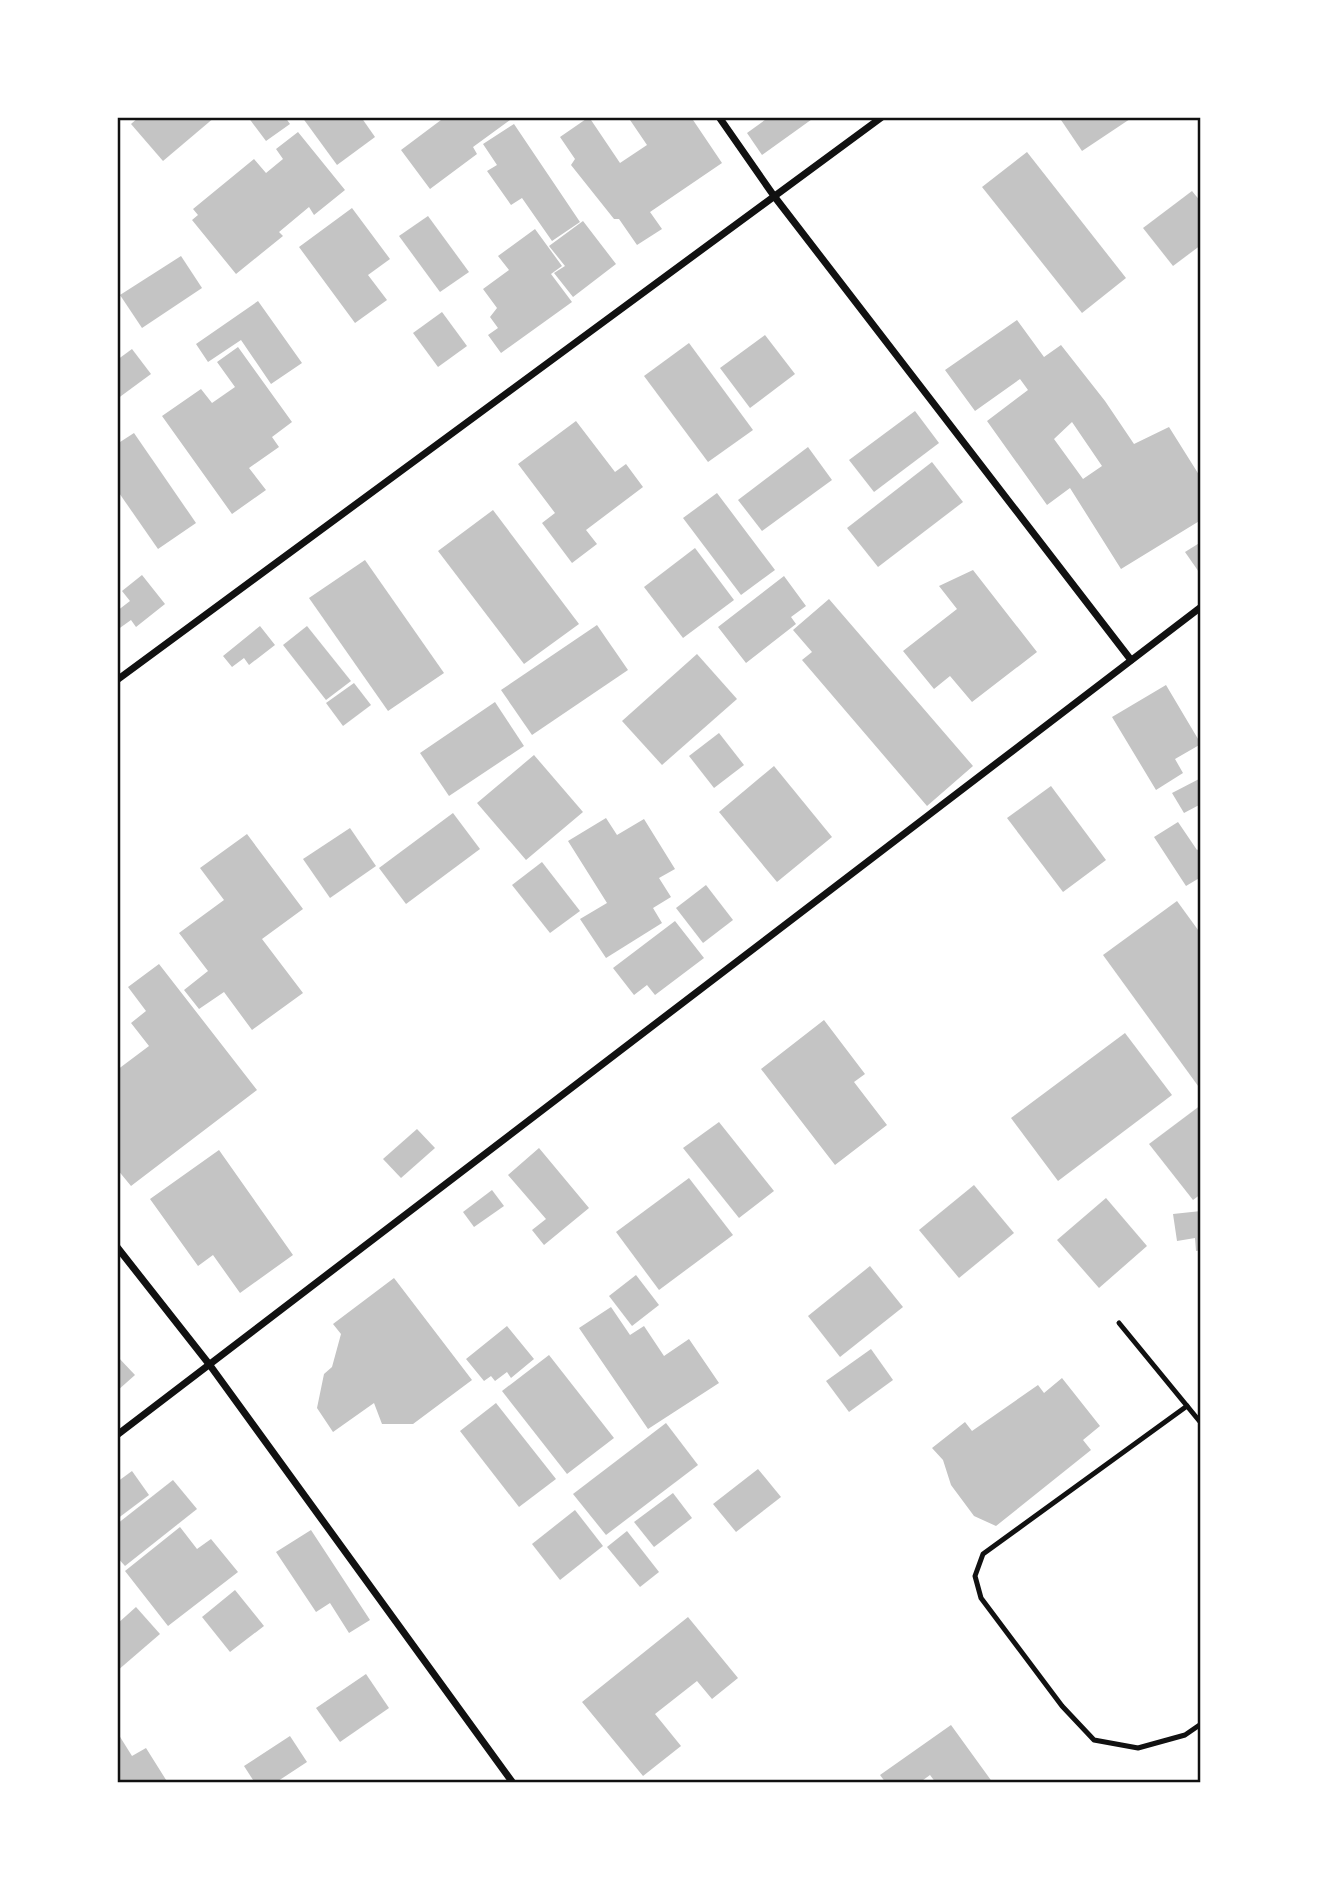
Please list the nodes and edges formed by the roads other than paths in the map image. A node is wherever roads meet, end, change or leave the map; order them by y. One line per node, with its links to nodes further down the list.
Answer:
1 (719, 117): 3 (street)
2 (882, 117): 3 (street)
3 (774, 196): 5 (street); 6 (street)
4 (1201, 607): 5 (street)
5 (1131, 660): 9 (street)
6 (117, 680)
7 (117, 1247): 9 (street)
8 (1119, 1322): 10 (lane)
9 (209, 1364): 12 (street); 14 (street)
10 (1187, 1406): 11 (lane); 13 (lane)
11 (1201, 1423)
12 (117, 1435)
13 (1201, 1724)
14 (513, 1783)

